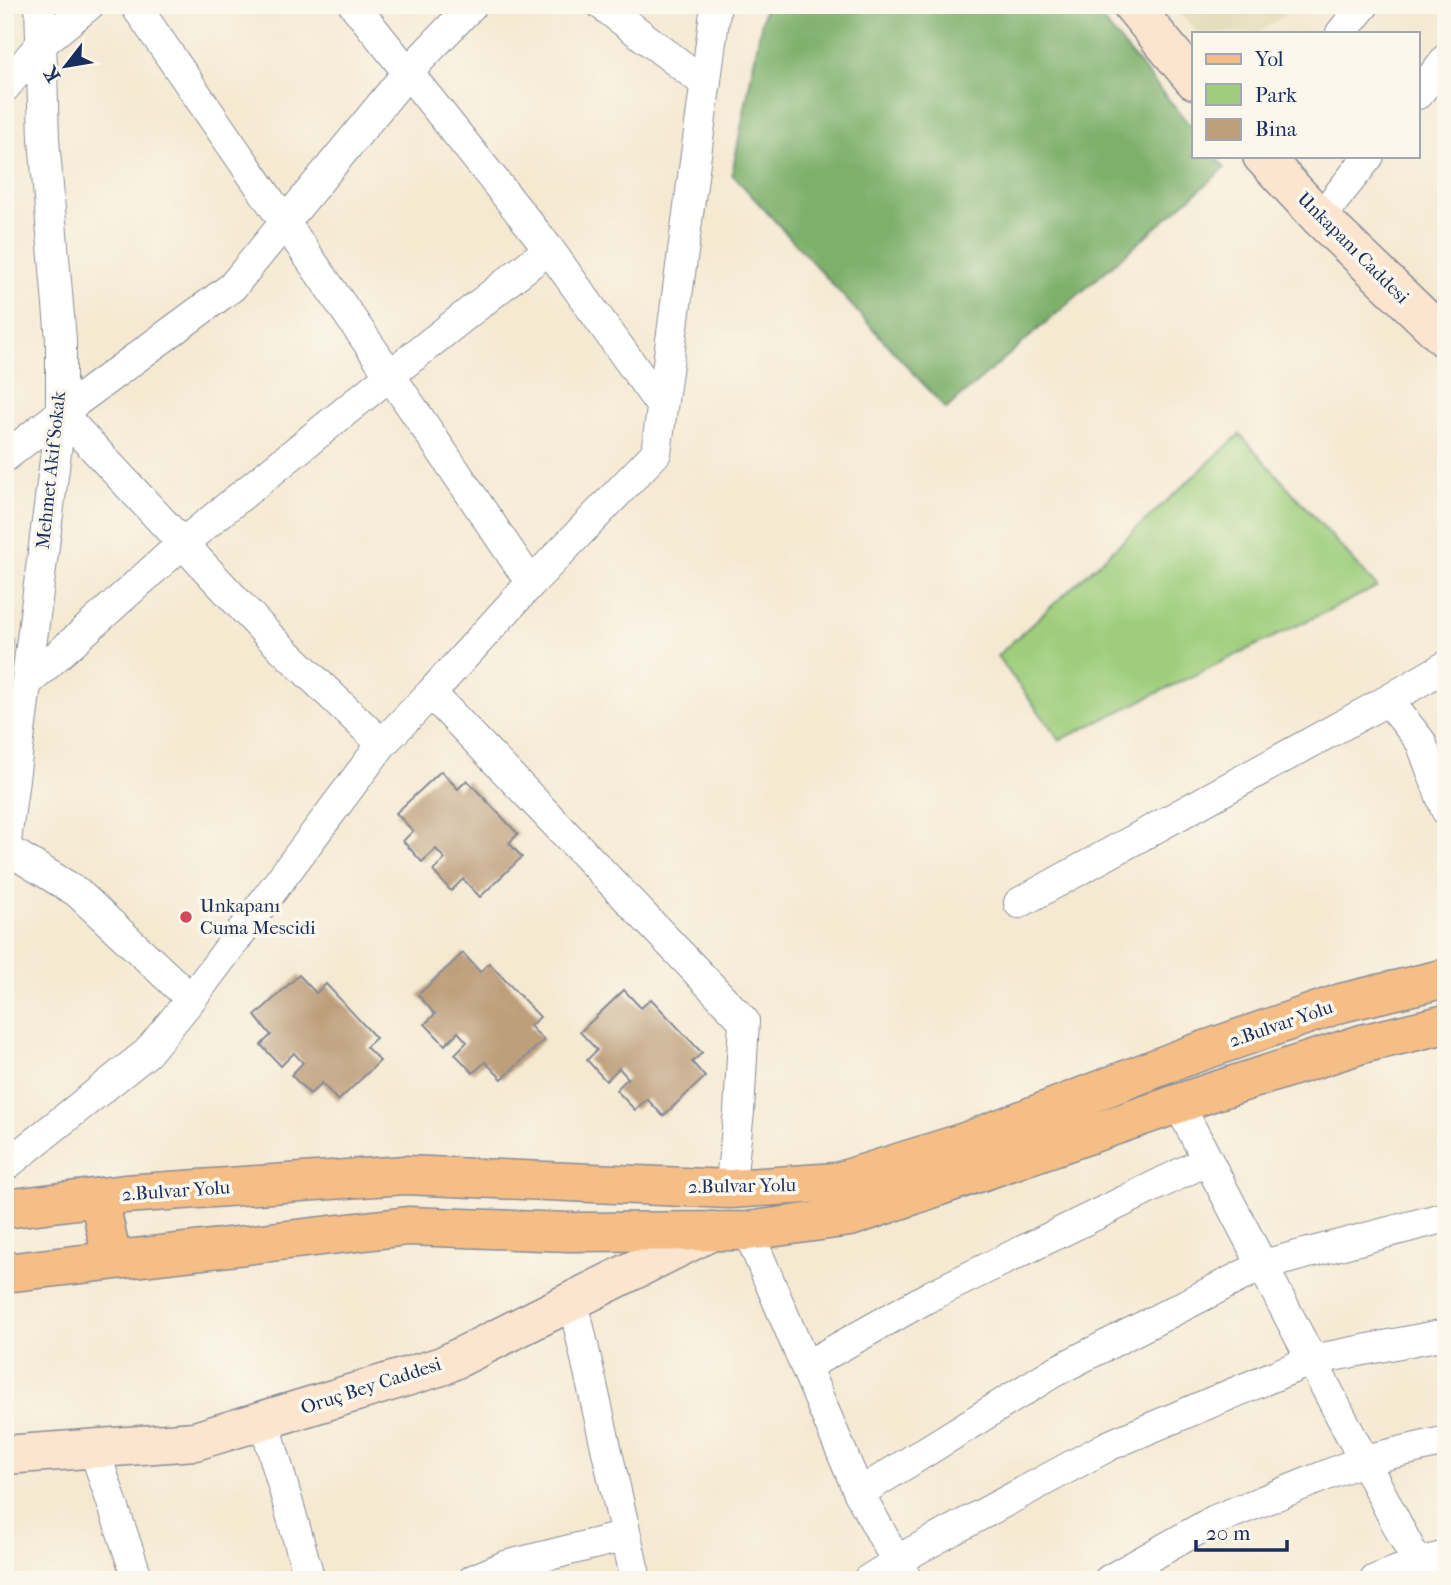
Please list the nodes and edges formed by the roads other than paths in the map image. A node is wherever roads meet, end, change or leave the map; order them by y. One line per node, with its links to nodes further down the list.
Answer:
1 (40, 5): 11 (street, Mehmet Akif Sokak)
2 (89, 5): 11 (street)
3 (135, 5): 21 (street)
4 (354, 5): 13 (street)
5 (472, 5): 13 (street)
6 (601, 5): 15 (street)
7 (716, 5): 15 (street)
8 (1132, 5): 14 (main road)
9 (1364, 5): 10 (street)
10 (1342, 32)
11 (41, 44): 16 (street); 26 (street, Mehmet Akif Sokak)
12 (1446, 59): 17 (street)
13 (408, 72): 21 (street); 22 (street)
14 (1192, 78)
15 (706, 84): 25 (street)
16 (5, 87)
17 (1420, 92)
18 (1264, 158): 20 (main road, Unkapanı Caddesi)
19 (1367, 158): 20 (street)
20 (1320, 218): 23 (main road, Unkapanı Caddesi)
21 (285, 222): 24 (street); 26 (street)
22 (550, 249): 24 (street); 25 (street)
23 (1446, 339)
24 (390, 375): 28 (street); 29 (street)
25 (662, 407): 29 (street)
26 (61, 413): 27 (street); 28 (street); 31 (street, Mehmet Akif Sokak)
27 (5, 457)
28 (183, 543): 31 (street); 34 (street)
29 (531, 583): 32 (street)
30 (1446, 666): 33 (street)
31 (28, 682): 36 (street, Mehmet Akif Sokak)
32 (431, 693): 34 (street); 44 (street)
33 (1388, 700): 35 (street); 37 (street)
34 (382, 744): 39 (street)
35 (1446, 810)
36 (5, 848): 39 (street)
37 (1019, 902)
38 (1446, 978): 44 (main road, 2.Bulvar Yolu)
39 (191, 999): 43 (street)
40 (1446, 1024): 41 (main road, 2.Bulvar Yolu)
41 (1178, 1103): 42 (street); 48 (main road, 2.Bulvar Yolu)
42 (1208, 1160): 50 (street); 55 (street)
43 (5, 1167)
44 (730, 1189): 45 (main road, 2.Bulvar Yolu)
45 (99, 1197): 46 (main road, 2.Bulvar Yolu); 49 (main road)
46 (5, 1209)
47 (1446, 1217): 50 (street)
48 (730, 1231): 49 (main road, 2.Bulvar Yolu); 52 (main road, Oruç Bey Caddesi); 55 (street)
49 (112, 1260): 51 (main road, 2.Bulvar Yolu)
50 (1263, 1265): 54 (street); 61 (street)
51 (5, 1273)
52 (573, 1300): 56 (main road, Oruç Bey Caddesi); 62 (street)
53 (1446, 1334): 54 (street)
54 (1312, 1360): 60 (street); 64 (street)
55 (806, 1366): 61 (street)
56 (264, 1420): 58 (main road, Oruç Bey Caddesi); 66 (street)
57 (1446, 1441): 60 (street)
58 (94, 1449): 59 (main road, Oruç Bey Caddesi); 65 (street)
59 (5, 1455)
60 (1364, 1460): 63 (street); 70 (street)
61 (859, 1493): 64 (street)
62 (626, 1536): 67 (street); 68 (street)
63 (1430, 1566): 71 (street)
64 (902, 1571): 69 (street)
65 (138, 1580)
66 (310, 1580)
67 (473, 1580)
68 (636, 1580)
69 (868, 1580)
70 (1109, 1580)
71 (1375, 1580)

